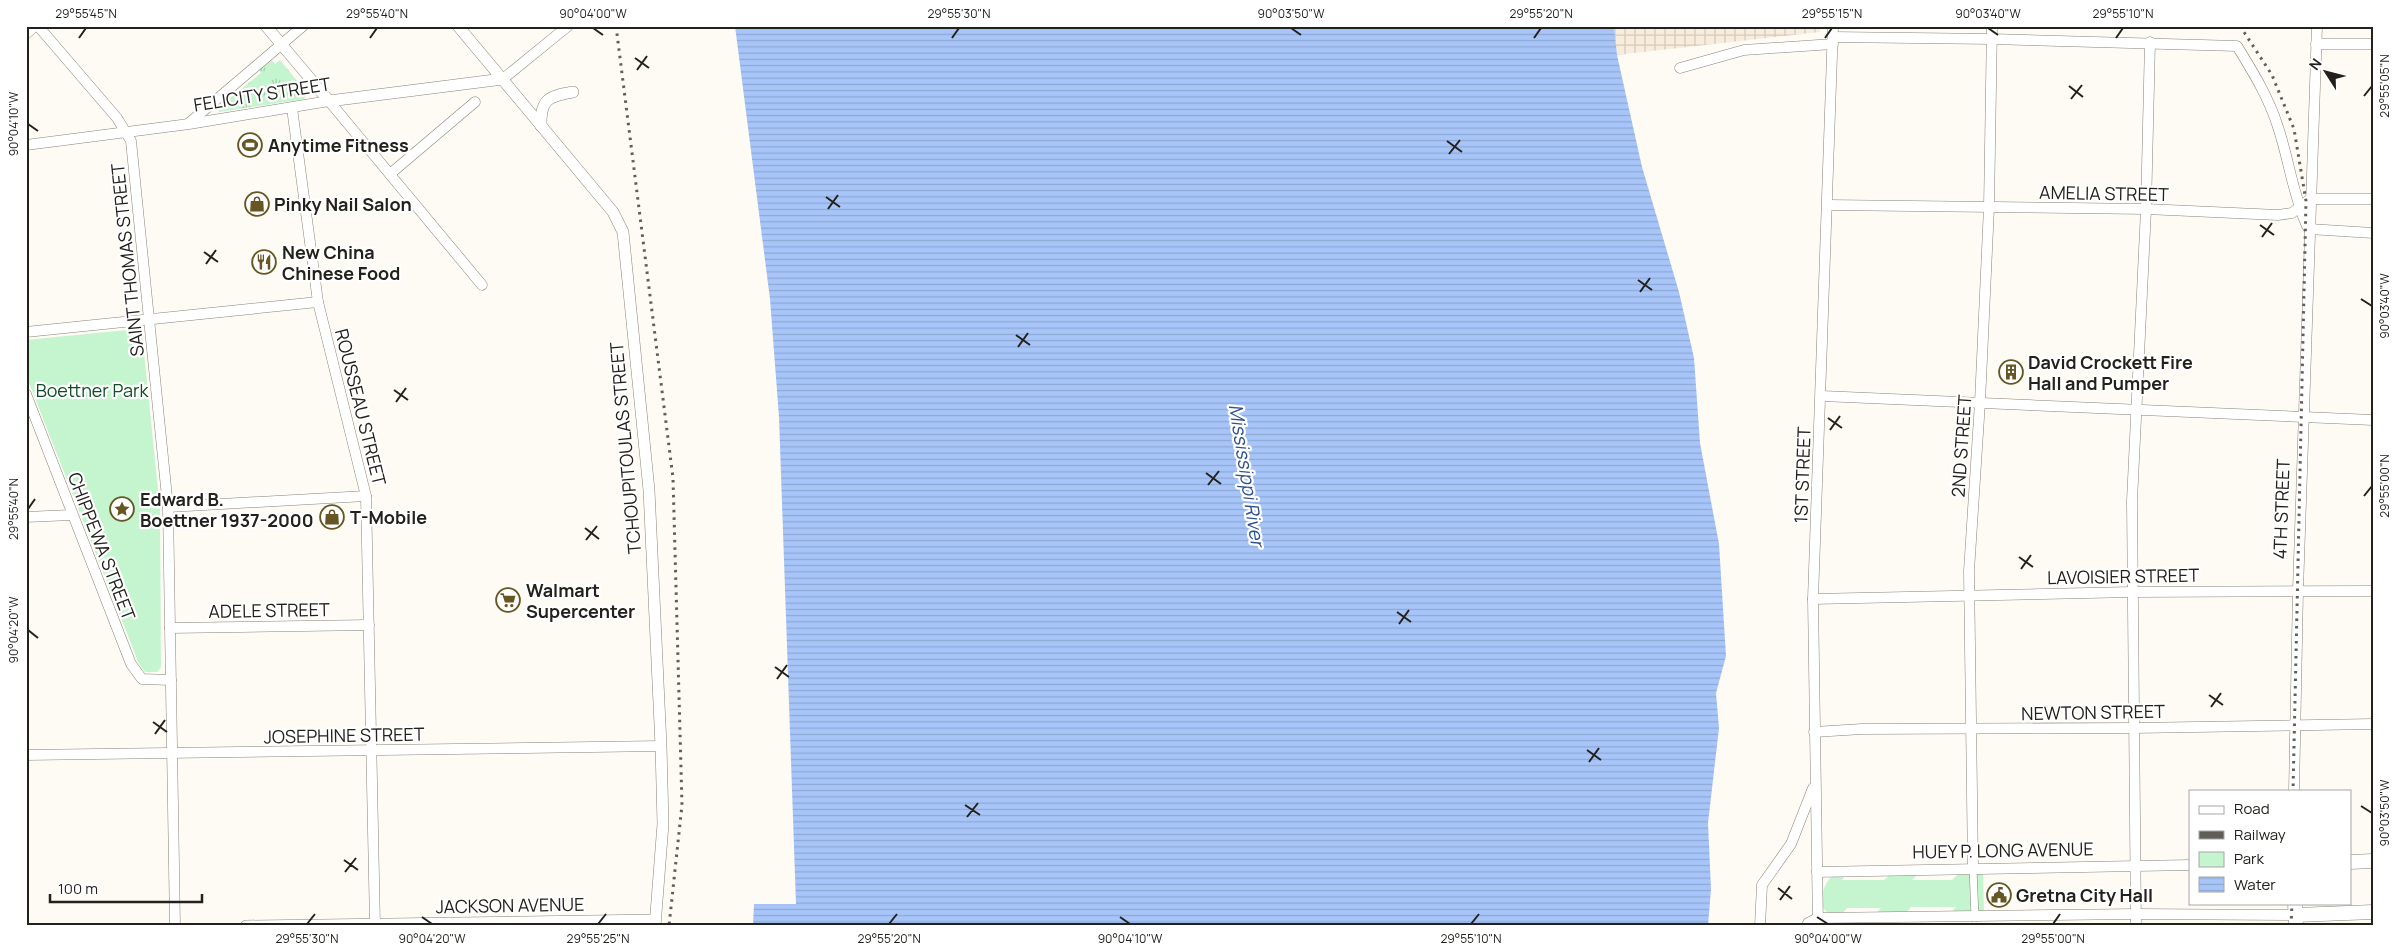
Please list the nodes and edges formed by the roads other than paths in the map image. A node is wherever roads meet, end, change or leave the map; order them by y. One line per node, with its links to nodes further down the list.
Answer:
1 (36, 26): 9 (street); 24 (street, SAINT THOMAS STREET)
2 (266, 26): 13 (street)
3 (303, 26): 13 (street)
4 (458, 26): 17 (street, TCHOUPITOULAS STREET)
5 (568, 26): 17 (street)
6 (1833, 26): 11 (street, 1ST STREET)
7 (1992, 26): 10 (street, 2ND STREET)
8 (2317, 26): 14 (street, 4TH STREET)
9 (26, 34)
10 (1992, 39): 11 (street); 12 (street); 30 (street, 2ND STREET)
11 (1833, 41): 16 (street); 29 (street, 1ST STREET)
12 (2150, 42): 31 (street); 32 (street)
13 (281, 44): 19 (street); 22 (street)
14 (2316, 44): 15 (street); 27 (street, 4TH STREET)
15 (2373, 44)
16 (1680, 68)
17 (502, 79): 19 (street, FELICITY STREET); 23 (street, TCHOUPITOULAS STREET)
18 (573, 92): 23 (street)
19 (329, 101): 21 (street, FELICITY STREET); 26 (street)
20 (475, 102): 26 (street)
21 (292, 108): 22 (street, FELICITY STREET); 36 (street, ROUSSEAU STREET)
22 (188, 124): 24 (street, FELICITY STREET)
23 (541, 126): 62 (street, TCHOUPITOULAS STREET)
24 (126, 132): 25 (street, FELICITY STREET); 37 (street, SAINT THOMAS STREET)
25 (26, 146)
26 (390, 174): 35 (street)
27 (2310, 199): 28 (street); 31 (street, AMELIA STREET); 33 (street, 4TH STREET)
28 (2373, 199)
29 (1829, 205): 30 (street, AMELIA STREET); 40 (street, 1ST STREET)
30 (1989, 207): 32 (street, AMELIA STREET); 41 (street, 2ND STREET)
31 (2299, 207): 32 (street, AMELIA STREET); 33 (street)
32 (2146, 209): 42 (street)
33 (2309, 229): 34 (street); 43 (street, 4TH STREET)
34 (2373, 233)
35 (482, 285)
36 (318, 302): 37 (street); 45 (street, ROUSSEAU STREET)
37 (150, 319): 38 (street); 46 (street, SAINT THOMAS STREET)
38 (26, 332)
39 (26, 394): 47 (street, CHIPPEWA STREET)
40 (1822, 396): 41 (street); 53 (street, 1ST STREET)
41 (1980, 402): 42 (street); 52 (street, 2ND STREET)
42 (2137, 409): 43 (street); 51 (street)
43 (2303, 417): 44 (street); 49 (street, 4TH STREET)
44 (2373, 420)
45 (366, 496): 46 (street); 54 (street, ROUSSEAU STREET)
46 (168, 507): 55 (street, SAINT THOMAS STREET)
47 (71, 514): 48 (street); 56 (street, CHIPPEWA STREET)
48 (26, 517)
49 (2298, 590): 50 (street, LAVOISIER STREET); 51 (street, LAVOISIER STREET); 58 (street, 4TH STREET)
50 (2373, 591)
51 (2132, 592): 52 (street, LAVOISIER STREET); 59 (street)
52 (1969, 596): 53 (street, LAVOISIER STREET); 60 (street, 2ND STREET)
53 (1813, 599): 61 (street, 1ST STREET)
54 (369, 625): 55 (street, ADELE STREET); 63 (street, ROUSSEAU STREET)
55 (170, 628): 56 (street, SAINT THOMAS STREET)
56 (171, 680): 64 (street, SAINT THOMAS STREET)
57 (2373, 724): 58 (street, NEWTON STREET)
58 (2295, 726): 59 (street, NEWTON STREET); 67 (street, 4TH STREET)
59 (2134, 728): 60 (street, NEWTON STREET); 71 (street)
60 (1971, 729): 61 (street, NEWTON STREET); 72 (street, 2ND STREET)
61 (1814, 732): 66 (street, 1ST STREET)
62 (661, 746): 63 (street, JOSEPHINE STREET); 79 (street, TCHOUPITOULAS STREET)
63 (371, 751): 64 (street, JOSEPHINE STREET); 80 (street, ROUSSEAU STREET)
64 (172, 753): 65 (street, JOSEPHINE STREET); 81 (street, SAINT THOMAS STREET)
65 (26, 755)
66 (1815, 782): 73 (street, 1ST STREET); 83 (street)
67 (2294, 790)
68 (2373, 861): 69 (main road)
69 (2352, 862)
70 (2189, 865): 71 (street, HUEY P. LONG AVENUE)
71 (2135, 866): 72 (street, HUEY P. LONG AVENUE); 75 (street)
72 (1973, 868): 73 (street, HUEY P. LONG AVENUE); 78 (street)
73 (1817, 872): 77 (street, 1ST STREET)
74 (2373, 912): 76 (main road)
75 (2136, 914): 76 (street); 78 (street); 85 (street)
76 (2296, 915)
77 (1818, 922): 78 (street); 84 (street)
78 (1975, 922)
79 (655, 923): 80 (street, JACKSON AVENUE)
80 (375, 925): 82 (street, JACKSON AVENUE)
81 (175, 926)
82 (246, 926)
83 (1760, 926)
84 (1807, 926)
85 (2136, 926)

